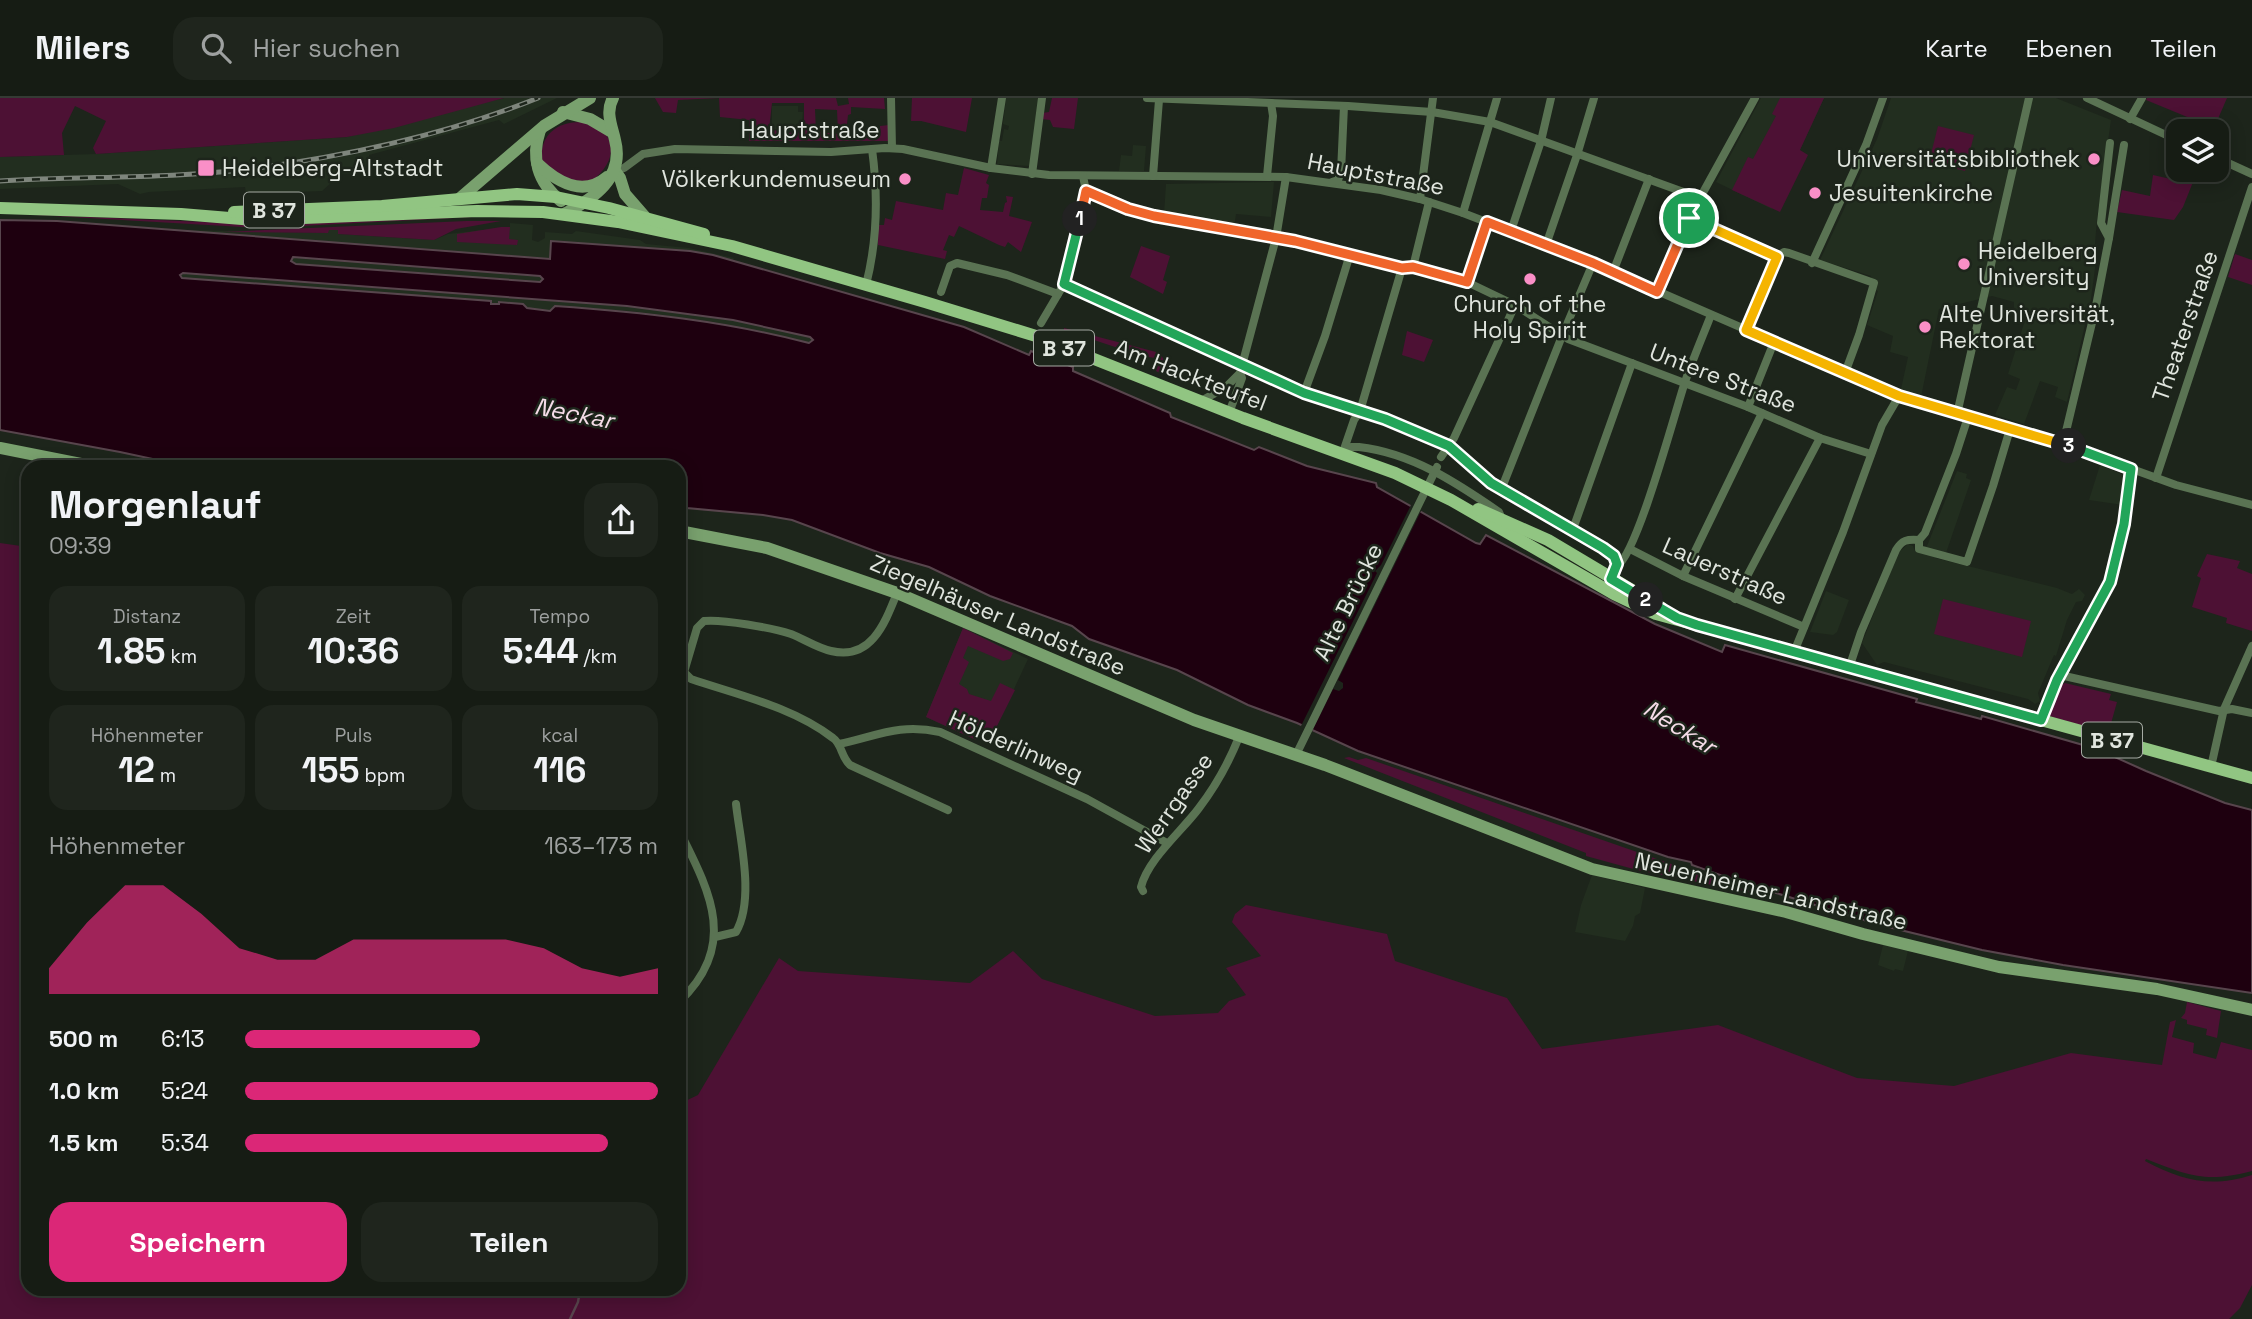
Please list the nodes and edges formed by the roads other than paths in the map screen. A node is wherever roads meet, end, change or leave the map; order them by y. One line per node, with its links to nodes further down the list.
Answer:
1 (590, 98): 20 (main road)
2 (613, 98): 25 (main road)
3 (891, 98): 30 (street)
4 (1002, 98): 35 (street)
5 (1042, 98): 37 (street)
6 (1147, 98): 16 (street)
7 (1433, 98): 21 (street)
8 (1497, 98): 23 (street)
9 (1551, 98): 27 (street)
10 (1594, 98): 32 (street)
11 (1755, 98): 48 (street)
12 (1883, 98): 67 (street)
13 (2029, 98): 94 (street)
14 (2087, 98): 22 (street)
15 (2142, 98): 22 (street)
16 (1159, 100): 18 (street); 40 (street)
17 (1287, 101): 18 (street); 19 (street)
18 (1271, 103): 41 (street)
19 (1347, 103): 21 (street); 44 (street)
20 (564, 112): 24 (main road); 25 (main road)
21 (1432, 113): 23 (street); 50 (street)
22 (2130, 119): 26 (street)
23 (1490, 122): 27 (street); 54 (street)
24 (540, 129): 33 (main road); 49 (main road)
25 (612, 132): 36 (main road)
26 (2166, 135)
27 (1541, 141): 32 (street); 59 (street)
28 (2110, 143): 61 (street)
29 (2124, 145): 61 (street)
30 (891, 148): 31 (street, Hauptstraße); 35 (street, Hauptstraße)
31 (872, 149): 36 (street, Hauptstraße); 73 (street)
32 (1577, 155): 43 (street); 62 (street)
33 (536, 162): 36 (main road); 47 (main road)
34 (2229, 163): 38 (street)
35 (992, 164): 37 (street, Hauptstraße)
36 (615, 171): 53 (main road); 56 (main road)
37 (1032, 174): 39 (street, Hauptstraße)
38 (2252, 174)
39 (1083, 176): 40 (street, Hauptstraße); 46 (street)
40 (1153, 176): 41 (street, Hauptstraße)
41 (1267, 176): 42 (street, Hauptstraße)
42 (1286, 177): 44 (street, Hauptstraße); 60 (street)
43 (1649, 179): 48 (street); 70 (street)
44 (1332, 182): 50 (street, Hauptstraße)
45 (2252, 187): 107 (street, Theaterstraße)
46 (1086, 191): 60 (street); 72 (street)
47 (556, 197): 49 (main road, B 37); 53 (main road, Am Hackteufel / B 37)
48 (1700, 198): 57 (street)
49 (459, 199): 55 (main road, B 37)
50 (1420, 199): 51 (street, Hauptstraße)
51 (1429, 202): 54 (street, Hauptstraße); 68 (street)
52 (0, 208): 55 (main road, B 37)
53 (575, 211): 55 (main road, B 37); 56 (main road, Am Hackteufel / B 37); 63 (main road, Am Hackteufel / B 37)
54 (1463, 213): 58 (street, Hauptstraße)
55 (181, 214)
56 (645, 217): 63 (main road, Am Hackteufel / B 37)
57 (1687, 221): 65 (street); 75 (street)
58 (1487, 222): 59 (street, Hauptstraße); 71 (street)
59 (1511, 231): 62 (street, Hauptstraße)
60 (1276, 238): 64 (street); 84 (street)
61 (2109, 238): 99 (street)
62 (1546, 245): 66 (street, Hauptstraße)
63 (732, 246): 73 (main road, Am Hackteufel / B 37)
64 (1350, 254): 69 (street); 87 (street)
65 (1777, 257): 67 (street); 80 (street)
66 (1593, 263): 70 (street, Hauptstraße); 81 (street)
67 (1811, 263): 85 (street)
68 (1413, 267): 69 (street); 71 (street, Untere Straße)
69 (1402, 268): 91 (street)
70 (1613, 272): 75 (street, Hauptstraße)
71 (1467, 282): 77 (street, Untere Straße)
72 (1064, 284): 76 (street); 84 (street)
73 (866, 285): 89 (main road, Am Hackteufel / B 37)
74 (942, 292): 76 (street)
75 (1657, 292): 78 (street, Hauptstraße)
76 (1058, 293): 79 (street)
77 (1515, 305): 81 (street, Untere Straße); 98 (street)
78 (1711, 315): 80 (street, Hauptstraße); 86 (street)
79 (1041, 323)
80 (1746, 330): 82 (street, Hauptstraße)
81 (1561, 339): 83 (street, Untere Straße); 108 (street)
82 (1772, 345): 85 (street, Hauptstraße); 90 (street)
83 (1632, 363): 86 (street, Untere Straße); 112 (street)
84 (1242, 370): 87 (street); 89 (street); 92 (street)
85 (1845, 373): 88 (street, Hauptstraße)
86 (1685, 383): 90 (street, Untere Straße); 115 (street)
87 (1304, 393): 91 (street)
88 (1899, 396): 94 (street, Hauptstraße); 101 (street)
89 (1200, 401): 92 (main road, Am Hackteufel / B 37)
90 (1748, 407): 93 (street, Untere Straße)
91 (1360, 411): 98 (street); 102 (street)
92 (1229, 413): 102 (main road, Am Hackteufel / B 37)
93 (1762, 413): 97 (street, Untere Straße); 117 (street)
94 (1957, 414): 95 (street, Hauptstraße)
95 (1968, 417): 96 (street, Hauptstraße); 114 (street)
96 (2010, 429): 99 (street, Hauptstraße); 114 (street)
97 (1821, 438): 101 (street, Untere Straße); 120 (street)
98 (1451, 442): 103 (street); 108 (street)
99 (2063, 444): 106 (street, Hauptstraße)
100 (0, 449): 104 (main road)
101 (1871, 454): 121 (street)
102 (1342, 455): 109 (main road, Am Hackteufel / B 37); 111 (street)
103 (1441, 457)
104 (59, 460)
105 (1437, 467): 133 (street, Alte Brücke)
106 (2131, 469): 107 (street, Hauptstraße); 126 (street)
107 (2155, 478): 110 (street, Hauptstraße)
108 (1502, 490): 112 (street)
109 (1451, 500): 111 (main road, B 37); 118 (main road, B 37)
110 (2252, 505)
111 (1502, 519): 118 (main road, B 37)
112 (1573, 529): 116 (street)
113 (686, 532): 119 (main road, Ziegelhäuser Landstraße)
114 (1919, 540): 125 (street)
115 (1631, 545): 116 (street); 117 (street, Lauerstraße)
116 (1617, 566): 118 (street)
117 (1683, 576): 120 (street, Lauerstraße)
118 (1608, 584): 123 (main road, B 37)
119 (897, 593): 124 (street); 131 (main road, Ziegelhäuser Landstraße)
120 (1735, 598): 121 (street, Lauerstraße)
121 (1803, 631): 123 (street)
122 (2252, 646): 128 (street)
123 (1794, 652): 125 (main road, B 37)
124 (686, 665)
125 (1849, 667): 130 (main road, B 37)
126 (2060, 674): 128 (street); 130 (street)
127 (686, 675): 132 (street)
128 (2224, 709): 129 (street); 134 (street)
129 (2252, 713)
130 (2041, 720): 134 (main road, B 37)
131 (1239, 737): 133 (main road, Ziegelhäuser Landstraße); 138 (street, Werrgasse)
132 (839, 744): 137 (street); 138 (street, Hölderlinweg)
133 (1297, 750): 143 (main road, Neuenheimer Landstraße)
134 (2211, 767): 135 (main road, B 37)
135 (2252, 778)
136 (736, 804): 141 (street)
137 (948, 810)
138 (1167, 843): 140 (street, Werrgasse)
139 (686, 845): 141 (street)
140 (1143, 891)
141 (715, 937): 142 (street)
142 (686, 994)
143 (2252, 1010)

